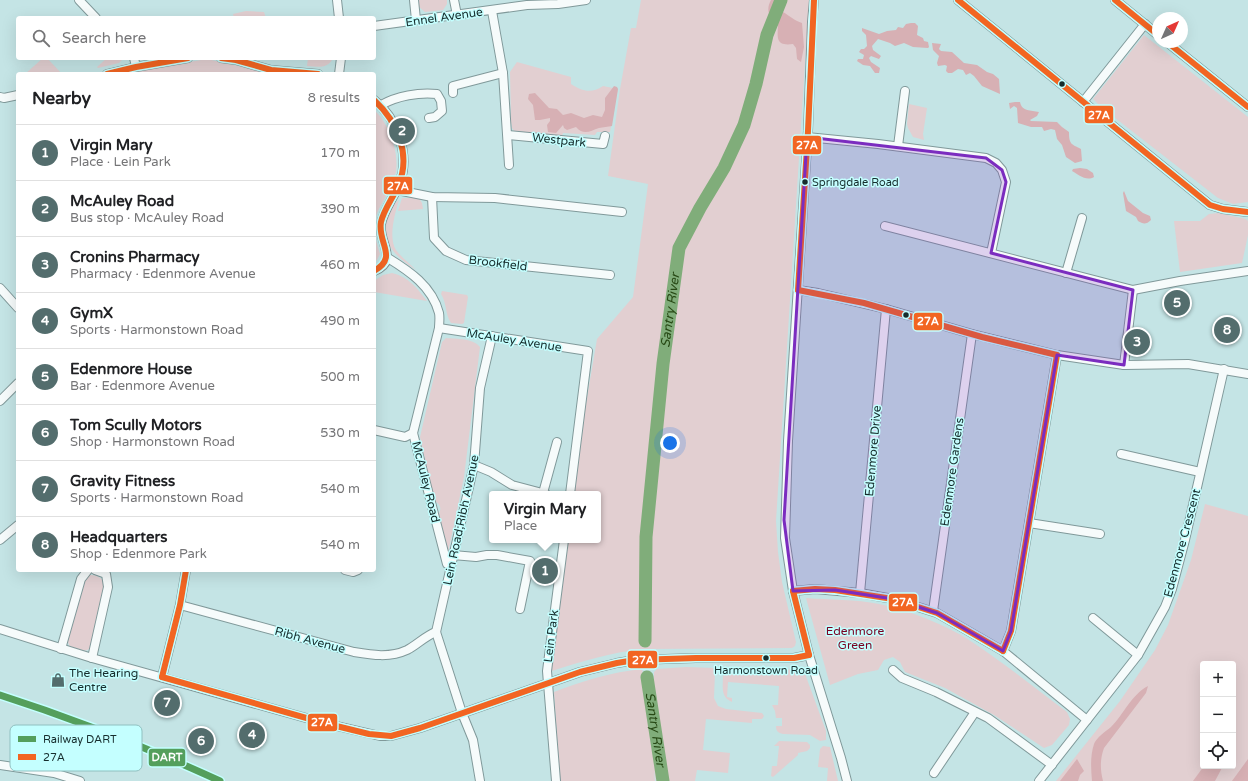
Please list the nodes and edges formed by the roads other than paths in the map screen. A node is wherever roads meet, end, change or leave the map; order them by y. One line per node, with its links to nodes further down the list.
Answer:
1 (79, 0): 12 (street)
2 (337, 0): 13 (street)
3 (414, 0): 14 (street)
4 (454, 0): 11 (street)
5 (586, 0): 9 (street, Ennel Avenue)
6 (814, 0): 39 (street)
7 (958, 0): 33 (street)
8 (1115, 0): 15 (street)
9 (527, 3): 10 (street, Ennel Avenue)
10 (492, 11): 11 (street, Ennel Avenue); 27 (street)
11 (457, 15): 14 (street, Ennel Avenue)
12 (94, 16)
13 (339, 16)
14 (416, 20): 16 (street, Ennel Avenue)
15 (1145, 24): 17 (street); 33 (street)
16 (376, 26)
17 (1152, 30)
18 (1174, 48): 35 (street)
19 (134, 60): 23 (street)
20 (175, 60): 23 (street)
21 (236, 60): 25 (street)
22 (341, 60): 26 (street)
23 (136, 66): 24 (street)
24 (114, 72)
25 (294, 72)
26 (339, 72)
27 (503, 73): 29 (street); 37 (street)
28 (905, 91): 40 (street)
29 (453, 93)
30 (16, 95): 31 (street)
31 (0, 97)
32 (376, 101): 34 (street)
33 (1083, 102): 45 (street)
34 (381, 105): 36 (street); 42 (street)
35 (1248, 107)
36 (429, 118)
37 (508, 135): 38 (street, Westpark); 41 (street)
38 (605, 136)
39 (807, 137): 40 (street); 55 (street)
40 (898, 146): 48 (street)
41 (509, 165)
42 (397, 190): 43 (street); 49 (street)
43 (432, 197): 44 (street); 53 (street, Brookfield)
44 (622, 212)
45 (1248, 212)
46 (1082, 218): 52 (street)
47 (885, 226): 48 (street)
48 (991, 253): 52 (street)
49 (388, 258): 50 (street); 59 (street, McAuley Road)
50 (376, 270)
51 (1248, 271): 56 (street)
52 (1066, 273): 56 (street)
53 (610, 275)
54 (0, 288): 57 (street)
55 (798, 290): 58 (street); 87 (street)
56 (1133, 290): 63 (street)
57 (16, 306)
58 (886, 309): 60 (street); 88 (street, Edenmore Drive)
59 (439, 328): 61 (street, McAuley Avenue); 69 (street, McAuley Road)
60 (972, 334): 62 (street); 91 (street, Edenmore Gardens)
61 (492, 336): 72 (street, Lein Road;Ribh Avenue); 76 (street, McAuley Avenue)
62 (1057, 355): 63 (street); 77 (street)
63 (1124, 365): 64 (street)
64 (1224, 369): 65 (street); 73 (street, Edenmore Crescent)
65 (1248, 374)
66 (16, 388): 67 (street)
67 (0, 401)
68 (376, 430): 69 (street)
69 (414, 434): 83 (street, McAuley Road)
70 (557, 442): 75 (street)
71 (1121, 454): 73 (street, Edenmore Crescent)
72 (474, 465): 74 (street); 82 (street, Lein Road;Ribh Avenue)
73 (1200, 472): 98 (street, Edenmore Crescent)
74 (533, 491)
75 (545, 491)
76 (570, 491)
77 (1029, 523): 79 (street); 96 (street)
78 (16, 527): 80 (street)
79 (1100, 534)
80 (0, 540)
81 (564, 543): 102 (street, Lein Park)
82 (453, 555): 83 (street, Lein Road;Ribh Avenue); 90 (street)
83 (451, 566): 94 (street, Lein Road;Ribh Avenue)
84 (86, 572): 95 (street)
85 (100, 572): 99 (street)
86 (186, 572): 89 (street)
87 (792, 591): 88 (street); 97 (street)
88 (860, 593): 91 (street)
89 (180, 604): 94 (street, Ribh Avenue); 101 (street)
90 (520, 608)
91 (933, 611): 96 (street)
92 (1093, 618): 98 (street)
93 (0, 629): 95 (street)
94 (436, 632): 104 (street)
95 (61, 649): 99 (street)
96 (1003, 651): 105 (street)
97 (809, 654): 102 (street); 114 (street)
98 (1138, 655): 105 (street, Edenmore Crescent)
99 (92, 658): 101 (street)
100 (892, 670): 103 (street)
101 (162, 677): 104 (street)
102 (548, 683): 104 (street); 113 (street, Lein Park)
103 (975, 712): 106 (street); 110 (street)
104 (462, 713): 112 (street)
105 (1087, 720): 106 (street, Edenmore Crescent)
106 (1052, 765): 115 (street, Edenmore Crescent)
107 (0, 766): 108 (street)
108 (10, 767)
109 (34, 771): 111 (street)
110 (934, 773)
111 (80, 781)
112 (480, 781)
113 (556, 781)
114 (847, 781)
115 (1040, 781)

